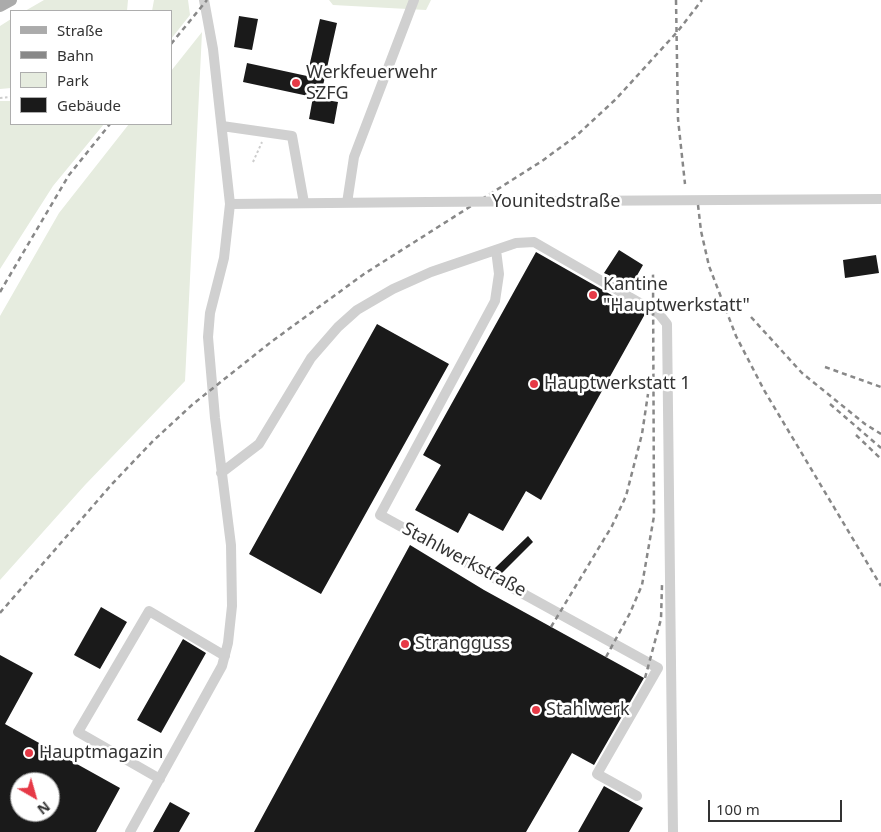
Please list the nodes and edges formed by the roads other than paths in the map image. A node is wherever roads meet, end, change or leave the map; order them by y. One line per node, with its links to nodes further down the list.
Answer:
1 (11, 0): 4 (main road)
2 (204, 0): 5 (lane)
3 (414, 0): 8 (lane)
4 (0, 6)
5 (222, 126): 7 (lane); 9 (lane)
6 (881, 199): 8 (lane, Younitedstraße, bridge)
7 (304, 203): 8 (lane, Younitedstraße); 9 (lane, Younitedstraße)
8 (347, 203)
9 (230, 204): 11 (lane)
10 (496, 250): 11 (lane); 14 (lane, Stahlwerkstraße); 16 (lane)
11 (221, 473): 12 (lane)
12 (225, 656): 13 (lane); 13 (lane)
13 (160, 779): 15 (lane)
14 (638, 796)
15 (130, 832)
16 (673, 832)

